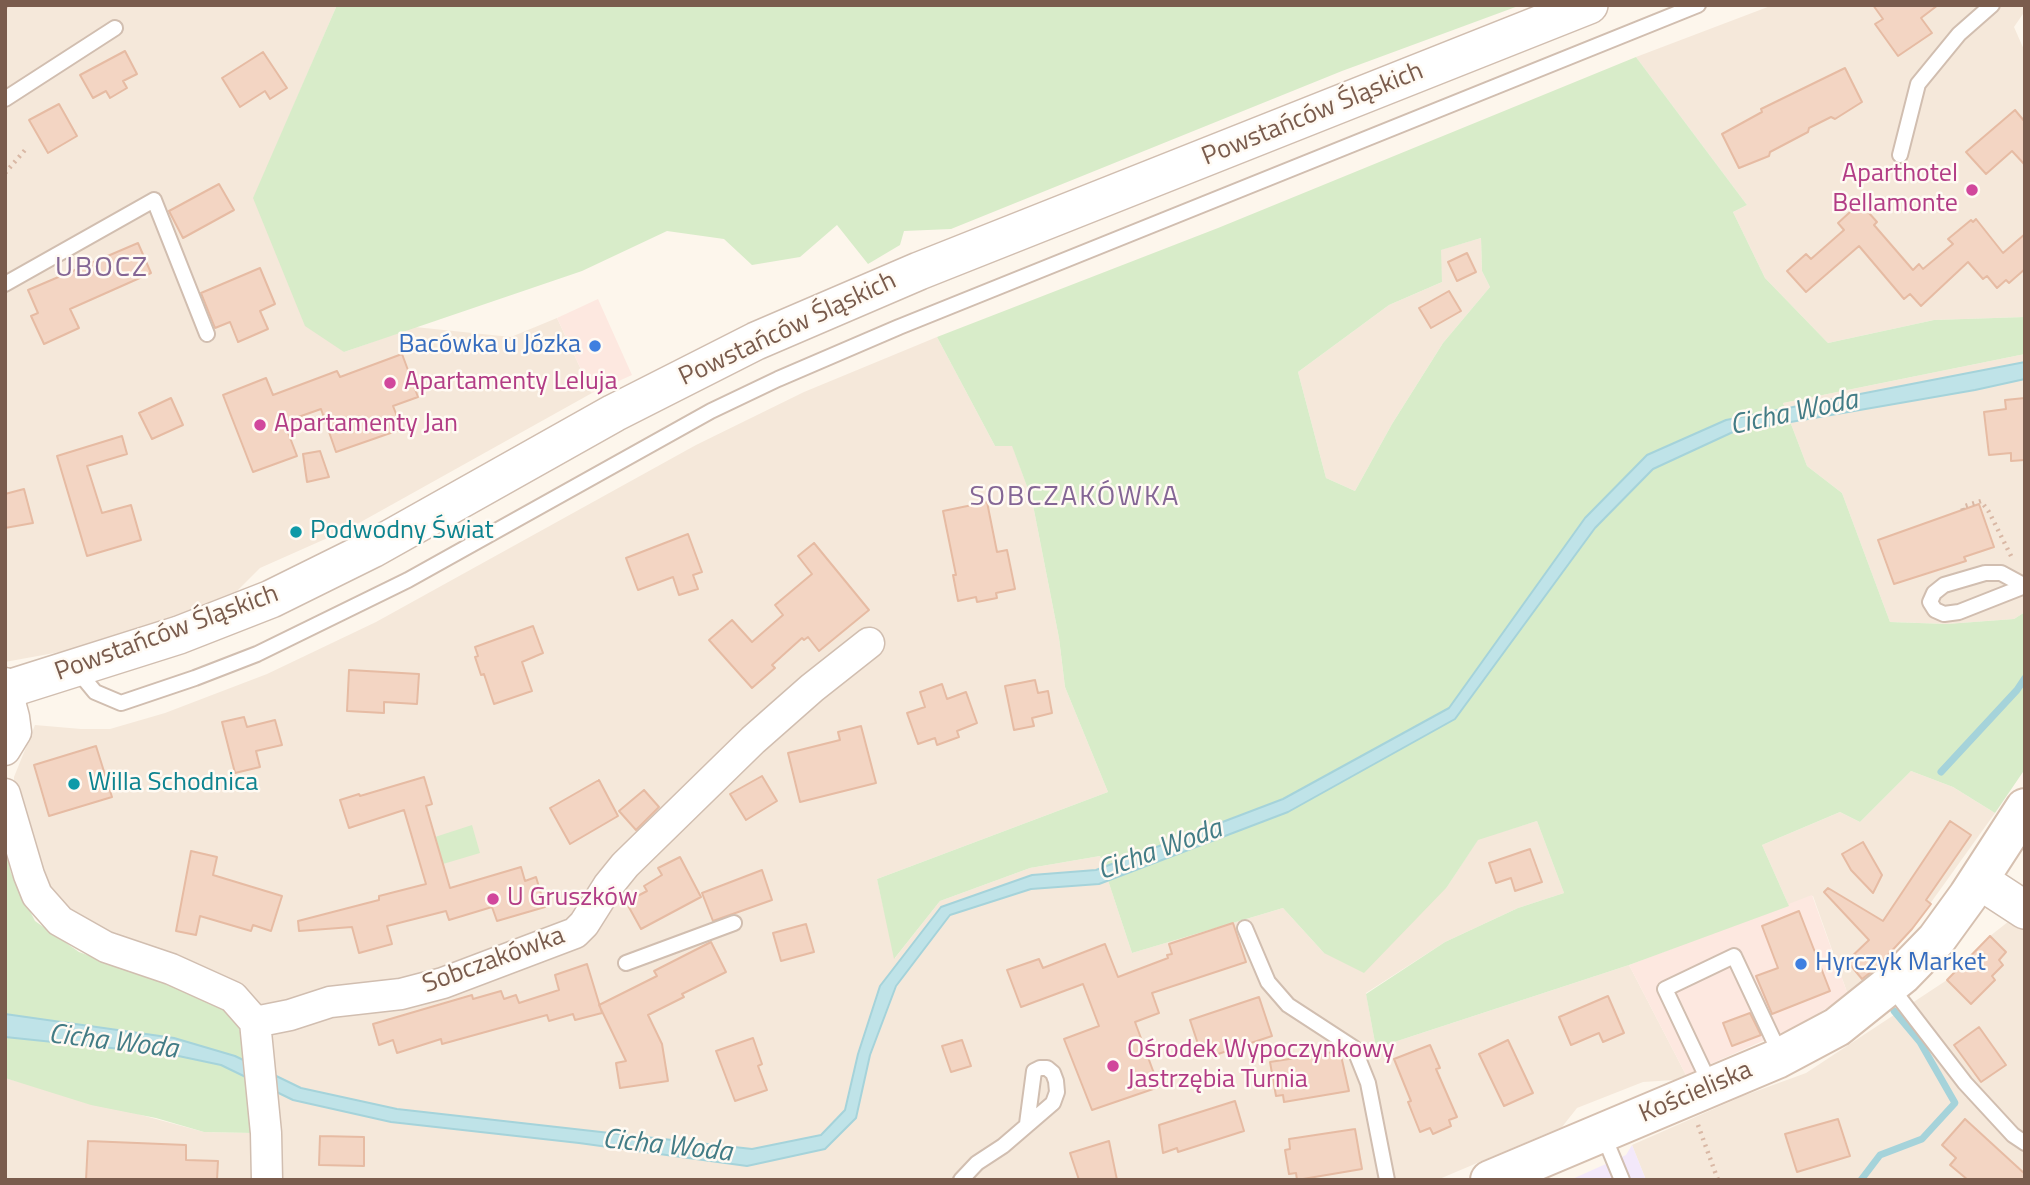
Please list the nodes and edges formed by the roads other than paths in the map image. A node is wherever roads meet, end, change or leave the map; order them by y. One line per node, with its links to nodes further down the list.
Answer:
1 (1589, 5): 11 (street, Powstańców Śląskich)
2 (1698, 5): 11 (lane)
3 (1992, 5): 6 (lane)
4 (115, 28): 5 (lane)
5 (5, 99)
6 (1900, 155)
7 (5, 284): 8 (lane)
8 (207, 334)
9 (2025, 587): 9 (lane)
10 (869, 643): 22 (street, Sobczakówka)
11 (75, 668): 12 (street, Powstańców Śląskich)
12 (6, 687): 13 (street)
13 (5, 750)
14 (5, 794): 22 (street)
15 (2025, 808): 16 (main road, Kościeliska)
16 (1979, 880): 17 (street); 21 (main road, Kościeliska)
17 (2025, 910)
18 (734, 923): 20 (lane)
19 (1245, 928): 31 (lane)
20 (626, 964)
21 (1891, 986): 23 (main road, Kościeliska); 27 (lane)
22 (256, 1032): 29 (street)
23 (1782, 1057): 24 (main road, Kościeliska); 24 (lane)
24 (1704, 1102): 26 (main road, Kościeliska)
25 (1027, 1124): 30 (lane)
26 (1602, 1133): 28 (main road, Kościeliska); 32 (lane)
27 (2025, 1143)
28 (1502, 1178)
29 (267, 1180)
30 (961, 1180)
31 (1387, 1180)
32 (1622, 1180)

